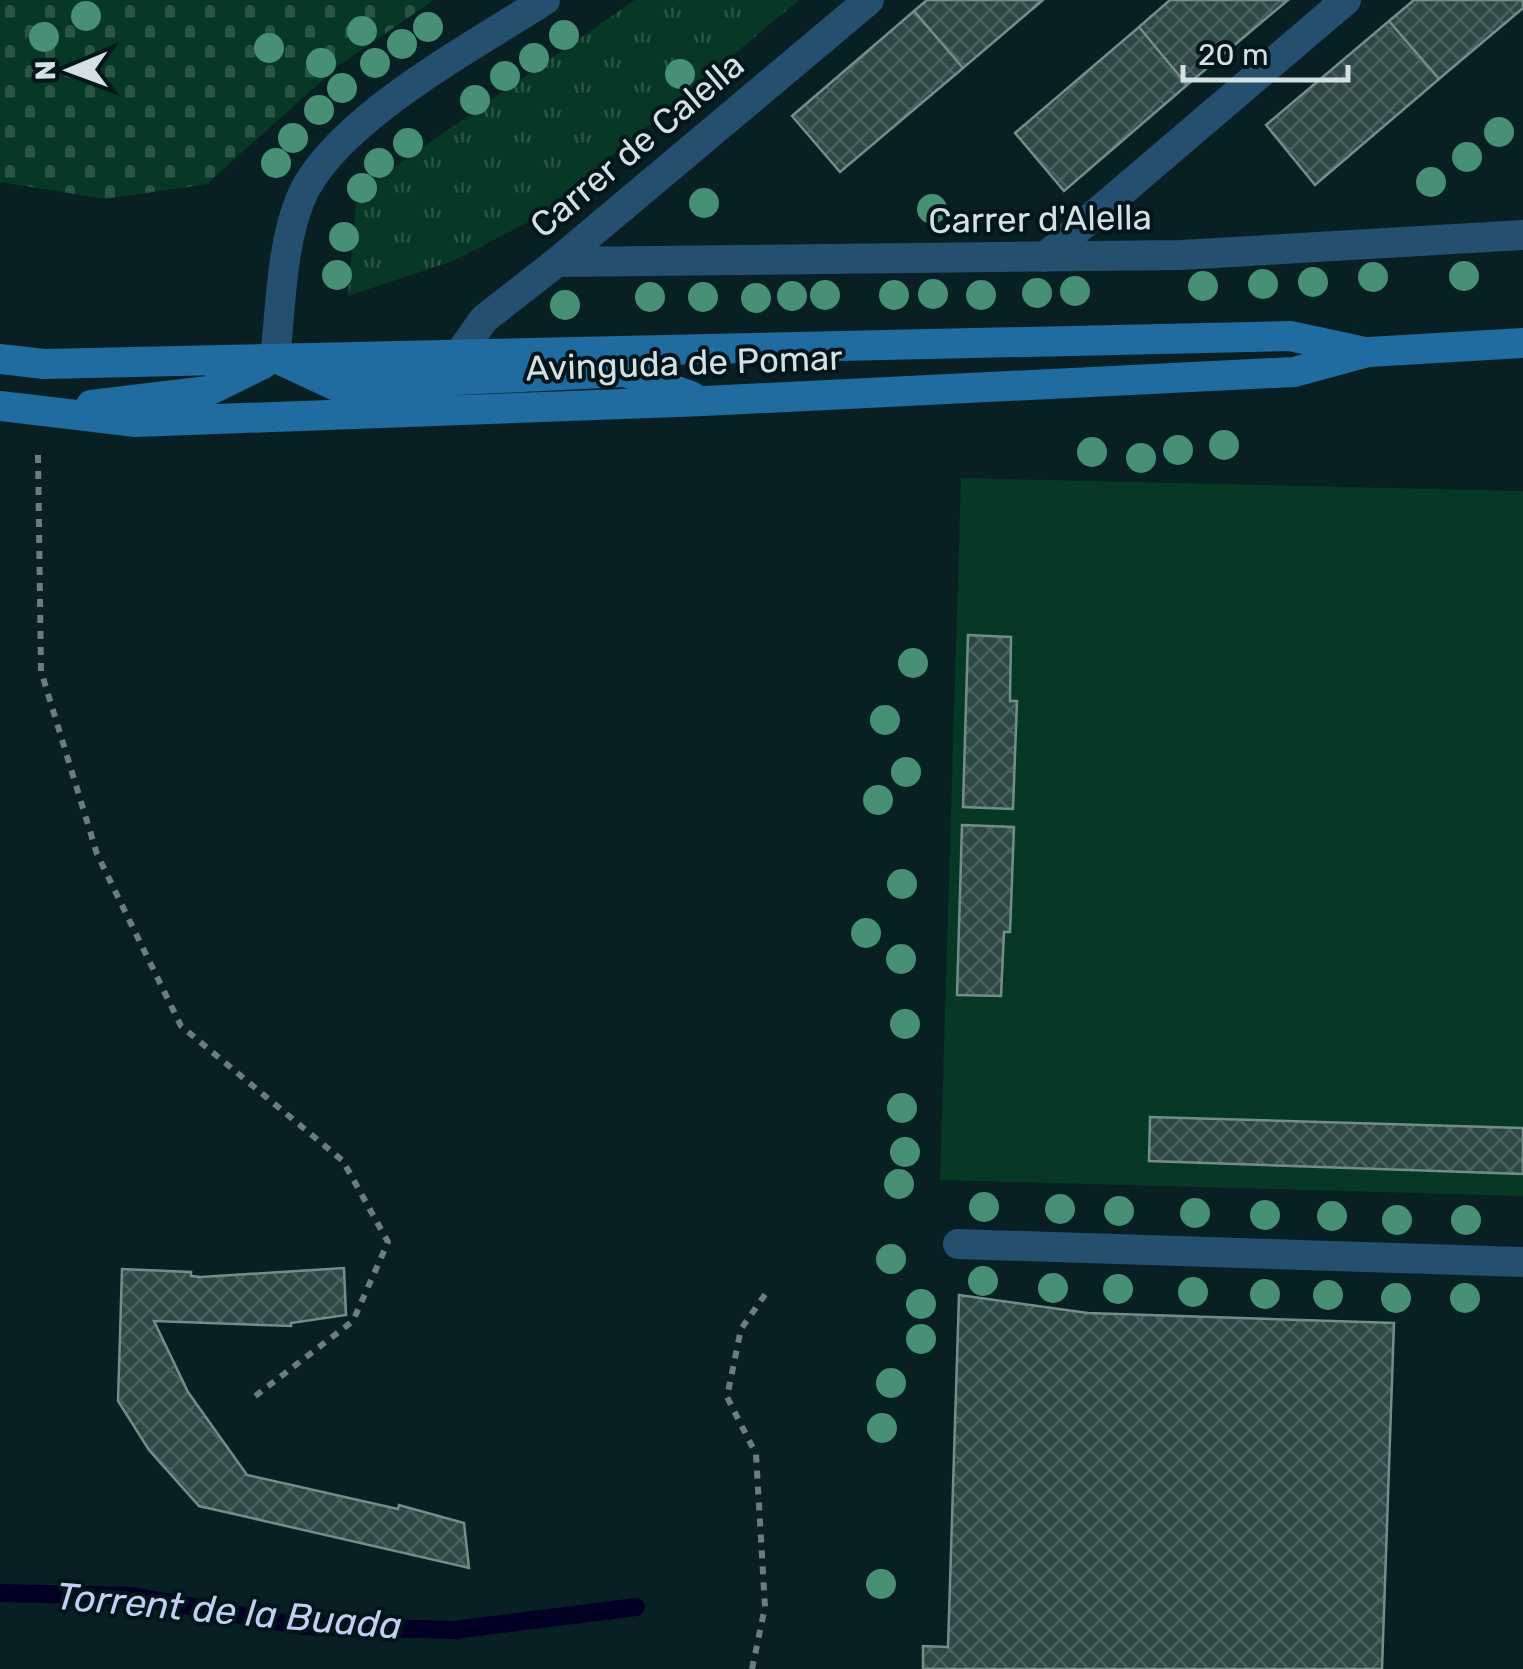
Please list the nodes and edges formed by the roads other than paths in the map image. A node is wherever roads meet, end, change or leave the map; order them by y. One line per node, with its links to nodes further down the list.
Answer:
1 (545, 0): 10 (street)
2 (869, 0): 6 (street, Carrer de Calella)
3 (1346, 0): 5 (street)
4 (1523, 236): 5 (street, Carrer d'Alella)
5 (1045, 257): 6 (street, Carrer d'Alella)
6 (557, 262): 9 (street, Carrer de Calella)
7 (1523, 343): 8 (street, Avinguda de Pomar)
8 (1368, 352): 9 (street, Avinguda de Pomar); 12 (street, Avinguda de Pomar)
9 (460, 353): 10 (street, Avinguda de Pomar)
10 (274, 358): 11 (street, Avinguda de Pomar); 12 (street); 14 (street)
11 (0, 360)
12 (704, 401): 14 (street, Avinguda de Pomar)
13 (0, 406): 14 (street, Avinguda de Pomar)
14 (39, 411)
15 (958, 1244): 16 (street)
16 (1523, 1262)

